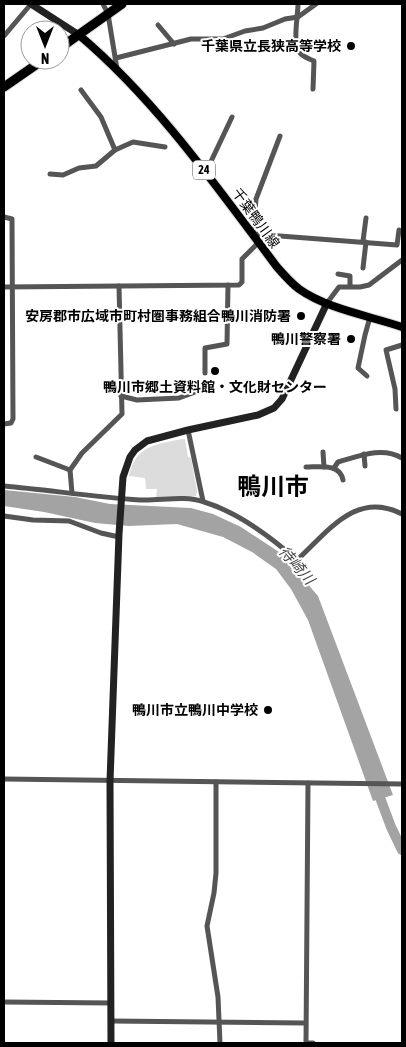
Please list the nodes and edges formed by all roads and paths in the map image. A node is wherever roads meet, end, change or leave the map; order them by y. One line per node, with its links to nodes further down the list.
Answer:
1 (31, 4): 9 (street); 10 (street)
2 (103, 4): 6 (street)
3 (122, 4): 6 (highway)
4 (298, 4): 7 (street)
5 (316, 4): 7 (street)
6 (108, 14): 9 (highway); 13 (street)
7 (298, 17): 12 (street); 17 (street)
8 (158, 25): 12 (street)
9 (79, 35): 11 (highway); 15 (main road, 千葉鴨川線 / 24)
10 (4, 36)
11 (70, 41)
12 (174, 44): 13 (street)
13 (116, 58): 15 (street)
14 (29, 70): 16 (highway)
15 (117, 72): 23 (main road, 千葉鴨川線 / 24)
16 (4, 88)
17 (313, 89)
18 (81, 90): 22 (street)
19 (232, 117): 23 (street)
20 (280, 136): 28 (street)
21 (165, 147): 22 (street)
22 (115, 150): 24 (street)
23 (206, 172): 28 (main road, 千葉鴨川線 / 24)
24 (50, 174)
25 (4, 216): 38 (street)
26 (366, 218): 29 (street)
27 (399, 230): 29 (street)
28 (253, 234): 29 (street); 30 (main road, 千葉鴨川線 / 24)
29 (365, 241): 32 (street)
30 (259, 242): 34 (street); 39 (main road, 千葉鴨川線 / 24)
31 (402, 260): 36 (street)
32 (363, 268)
33 (338, 274): 36 (street)
34 (228, 285): 35 (street); 43 (street)
35 (119, 286): 38 (street); 46 (street)
36 (350, 286): 39 (street)
37 (4, 287): 38 (street)
38 (11, 287): 49 (street)
39 (327, 304): 40 (main road, 千葉鴨川線 / 24); 50 (street)
40 (370, 317): 41 (main road, 千葉鴨川線 / 24); 44 (street)
41 (402, 327)
42 (402, 345): 47 (street)
43 (205, 373)
44 (367, 376)
45 (198, 391): 46 (street)
46 (121, 396): 59 (street)
47 (399, 400): 48 (street)
48 (396, 409)
49 (4, 424)
50 (188, 430): 63 (street); 64 (street)
51 (323, 452): 57 (street)
52 (364, 454): 54 (street); 55 (street); 58 (street)
53 (36, 457): 59 (street)
54 (402, 458)
55 (365, 466)
56 (306, 467): 57 (street)
57 (324, 467): 58 (street)
58 (334, 468): 60 (street)
59 (70, 470): 62 (street)
60 (343, 480)
61 (4, 486): 62 (street)
62 (72, 493): 63 (street)
63 (121, 499): 64 (street); 67 (street)
64 (203, 501): 65 (street)
65 (402, 514)
66 (4, 516): 67 (street)
67 (119, 535): 69 (street)
68 (4, 779): 69 (street)
69 (110, 781): 70 (street); 74 (street)
70 (216, 782): 71 (street); 76 (street)
71 (308, 783): 72 (street); 77 (street)
72 (402, 784)
73 (4, 1002): 74 (street)
74 (111, 1003): 75 (street)
75 (111, 1021): 76 (street); 78 (street)
76 (220, 1022): 77 (street); 79 (street)
77 (305, 1023): 80 (street)
78 (111, 1043)
79 (220, 1043)
80 (313, 1043)

